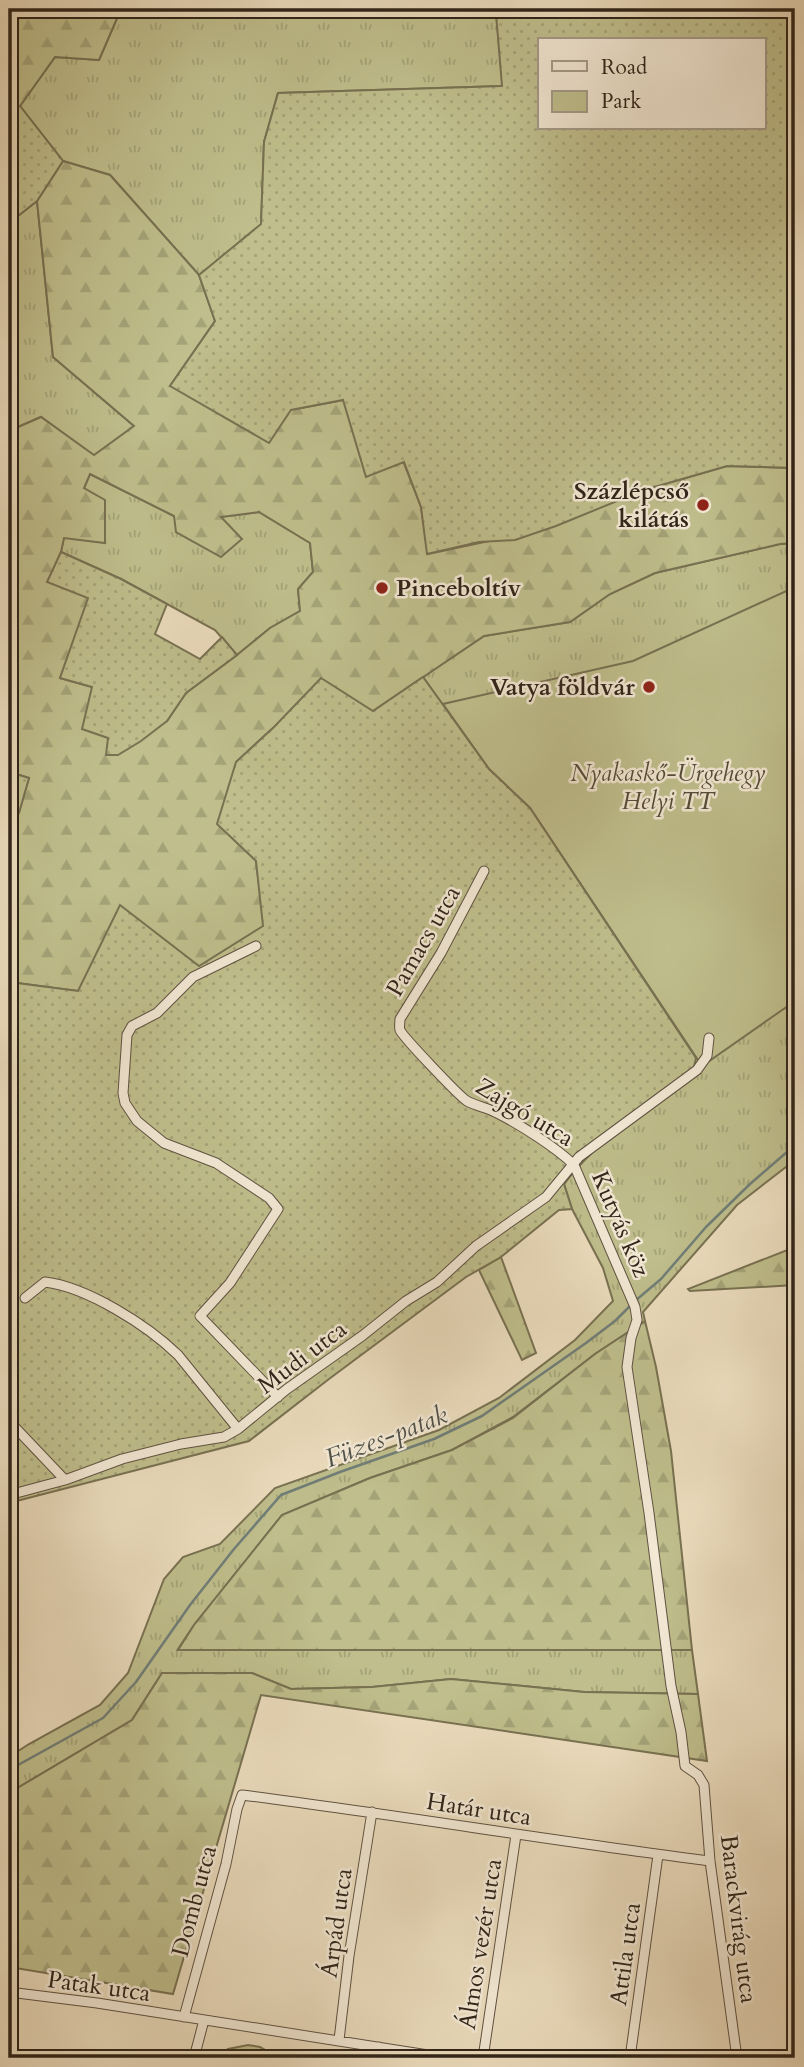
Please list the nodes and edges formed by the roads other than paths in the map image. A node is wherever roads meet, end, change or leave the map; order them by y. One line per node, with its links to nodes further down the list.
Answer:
1 (484, 871): 3 (street, Pamacs utca)
2 (256, 946): 7 (street)
3 (400, 1031): 5 (street, Zajgó utca)
4 (709, 1038): 5 (street, Mudi utca)
5 (574, 1165): 7 (street, Mudi utca); 12 (street, Kutyás köz)
6 (25, 1298): 9 (street)
7 (278, 1396): 9 (street, Mudi utca)
8 (9, 1421): 10 (street)
9 (238, 1429): 10 (street, Mudi utca)
10 (65, 1480): 11 (street, Mudi utca)
11 (9, 1495)
12 (704, 1785): 17 (street, Barackvirág utca)
13 (242, 1795): 14 (street, Határ utca); 19 (street, Domb utca)
14 (372, 1812): 15 (street, Határ utca); 21 (street, Árpád utca)
15 (516, 1835): 16 (street, Határ utca); 26 (street, Álmos vezér utca)
16 (658, 1854): 17 (street, Határ utca); 27 (street, Attila utca)
17 (710, 1861): 28 (street, Barackvirág utca)
18 (9, 1992): 19 (street, Patak utca)
19 (184, 2017): 20 (street, Patak utca)
20 (204, 2020): 21 (street, Patak utca); 23 (street)
21 (339, 2040): 22 (street, Patak utca)
22 (379, 2047): 24 (street); 25 (street, Patak utca)
23 (194, 2058)
24 (377, 2058)
25 (447, 2058)
26 (483, 2058)
27 (630, 2058)
28 (737, 2058)

